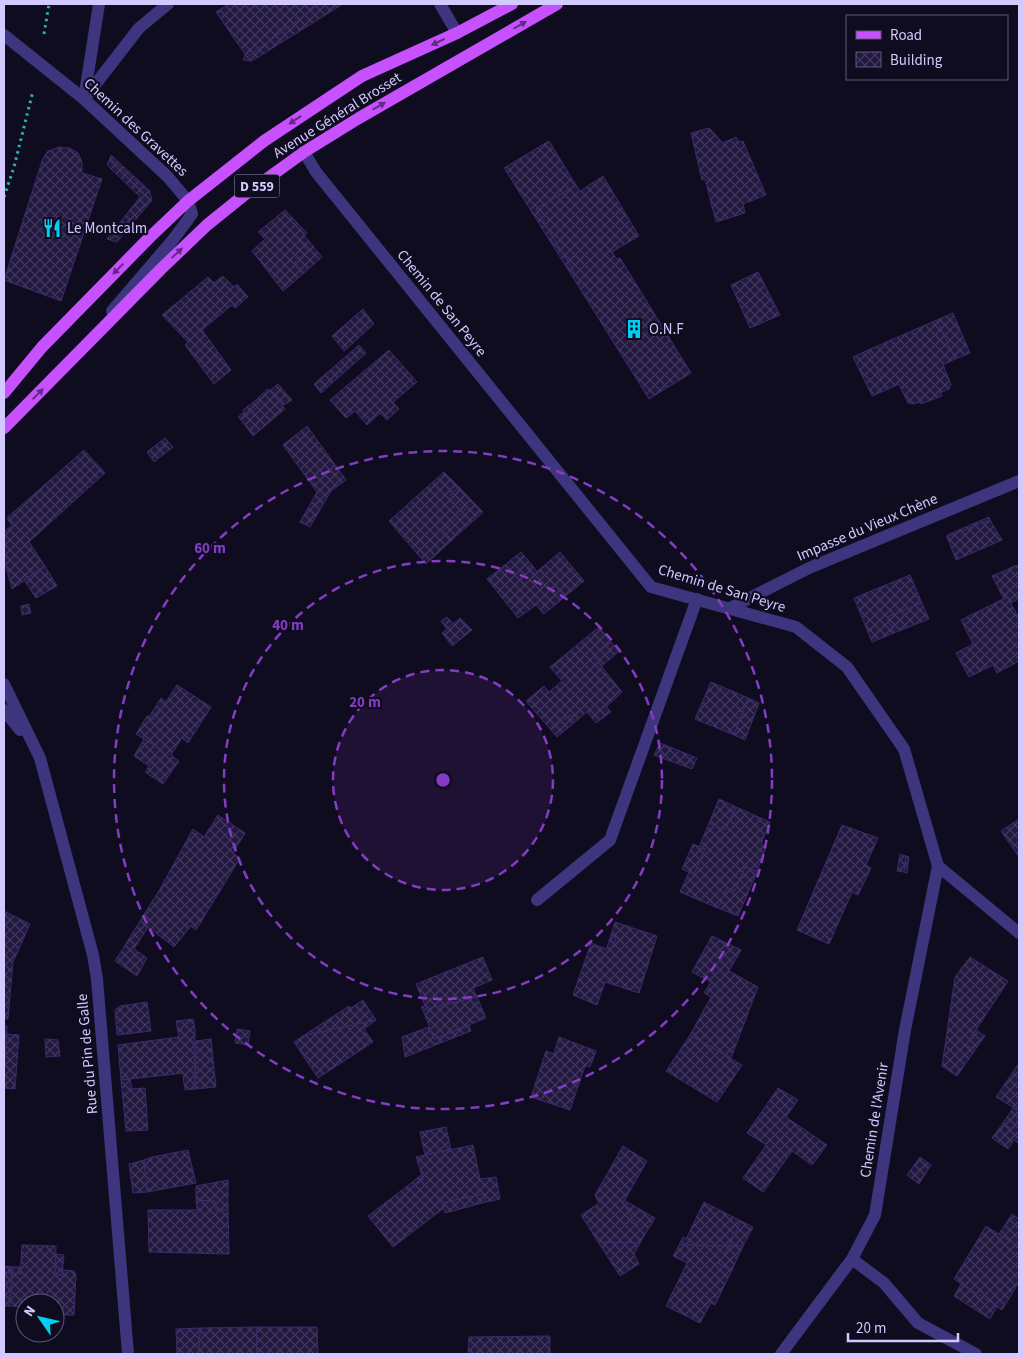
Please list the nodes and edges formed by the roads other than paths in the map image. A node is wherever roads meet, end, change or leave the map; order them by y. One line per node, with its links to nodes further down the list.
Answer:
1 (99, 4): 8 (street)
2 (168, 4): 8 (street)
3 (440, 4): 6 (street)
4 (512, 4): 6 (main road, Avenue Général Brosset / D 559)
5 (557, 4): 9 (main road, Avenue Général Brosset / D 559, one-way to 5)
6 (457, 33): 10 (main road, Avenue Général Brosset / D 559, one-way to 10)
7 (4, 35): 8 (street, Chemin des Gravettes)
8 (84, 99): 10 (street, Chemin des Gravettes)
9 (304, 152): 11 (main road, Avenue Général Brosset / D 559, one-way to 9); 15 (street, Chemin de San Peyre)
10 (188, 201): 11 (street); 12 (main road, Avenue Général Brosset / D 559, one-way to 12)
11 (59, 373): 13 (main road, Avenue Général Brosset / D 559, one-way to 11)
12 (4, 393)
13 (4, 428)
14 (1019, 481): 16 (street, Impasse du Vieux Chène)
15 (697, 599): 16 (street, Chemin de San Peyre); 21 (street)
16 (730, 608): 20 (street, Chemin de San Peyre)
17 (4, 684): 19 (street, Rue du Pin de Galle)
18 (4, 710): 19 (street, Rue du Pin de Galle)
19 (40, 758): 24 (street, Rue du Pin de Galle)
20 (938, 866): 22 (street); 23 (street, Chemin de l'Avenir)
21 (537, 900)
22 (1019, 933)
23 (852, 1259): 25 (street, Chemin de l'Avenir); 26 (street)
24 (128, 1354)
25 (781, 1354)
26 (976, 1354)

